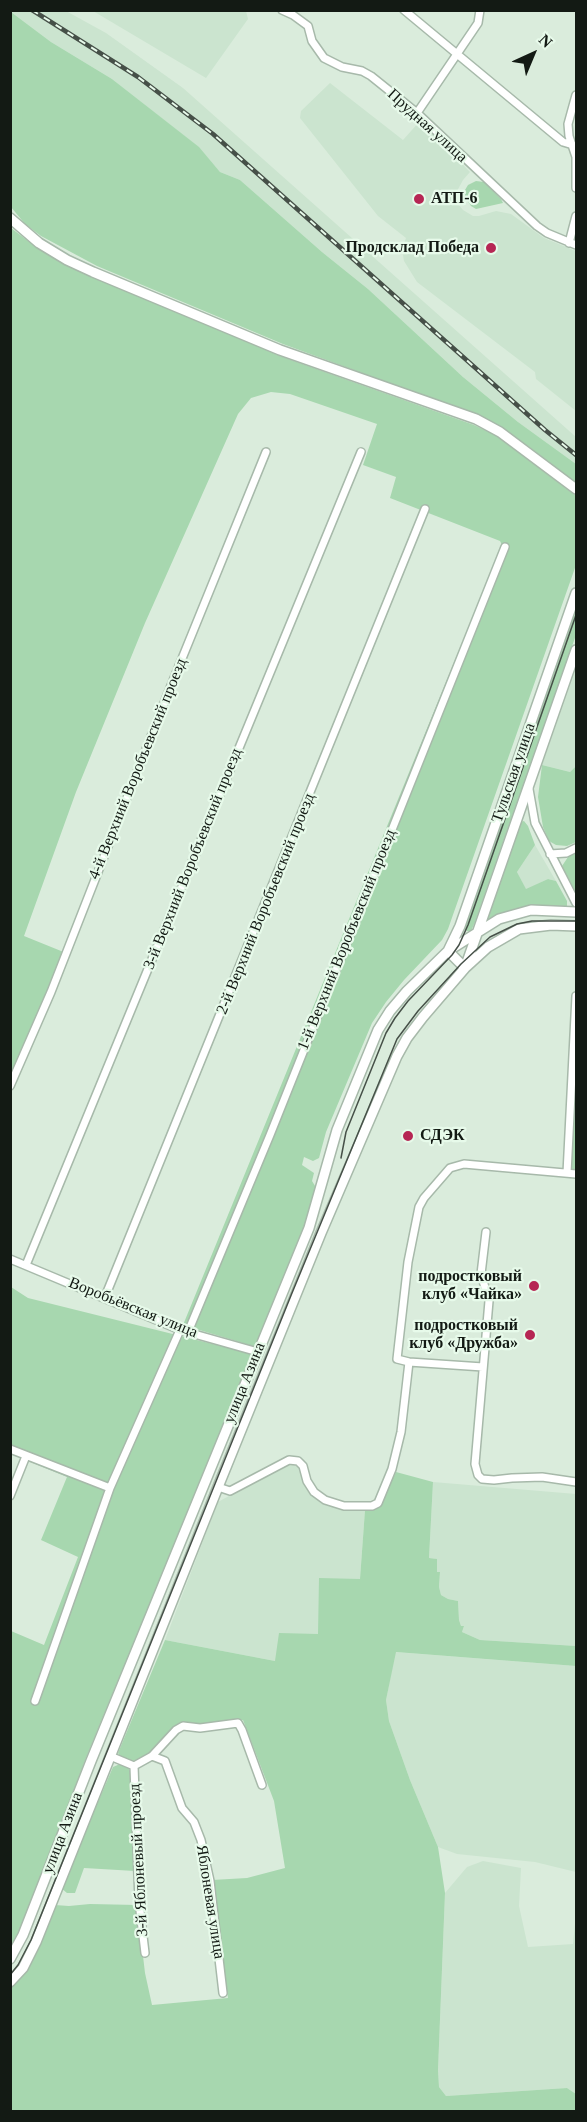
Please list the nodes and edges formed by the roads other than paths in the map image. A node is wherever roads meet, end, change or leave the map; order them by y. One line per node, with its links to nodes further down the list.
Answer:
1 (282, 10): 6 (street, Прудная улица)
2 (404, 10): 4 (street)
3 (480, 12): 4 (street)
4 (458, 55): 6 (street); 7 (street)
5 (576, 95): 7 (street)
6 (417, 113): 11 (street, Прудная улица)
7 (573, 145): 8 (street)
8 (576, 188)
9 (576, 216): 11 (street)
10 (10, 218): 14 (street)
11 (573, 244)
12 (361, 452): 36 (street, 3-й Верхний Воробъевский проезд)
13 (266, 453): 29 (street, 4-й Верхний Воробъевский проезд)
14 (576, 489)
15 (425, 509): 37 (street, 2-й Верхний Воробъевский проезд)
16 (505, 547): 39 (street, 1-й Верхний Воробъевский проезд)
17 (576, 593): 26 (street, Тульская улица)
18 (576, 650): 19 (street, Тульская улица)
19 (529, 789): 21 (street); 25 (street, Тульская улица)
20 (576, 848): 21 (street)
21 (550, 854): 22 (street)
22 (576, 903)
23 (576, 912): 25 (street, улица Азина)
24 (576, 926): 27 (street, улица Азина)
25 (476, 934): 26 (street, улица Азина); 27 (street, Тульская улица)
26 (448, 951): 27 (street); 32 (street, улица Азина)
27 (465, 968): 33 (street, улица Азина)
28 (576, 996): 30 (street)
29 (10, 1086)
30 (567, 1173): 31 (street); 41 (street)
31 (576, 1174)
32 (325, 1175): 33 (street); 40 (street, улица Азина)
33 (344, 1182): 46 (street, улица Азина)
34 (486, 1232): 42 (street)
35 (10, 1258): 36 (street, Воробьёвская улица)
36 (27, 1265): 37 (street, Воробьёвская улица)
37 (105, 1297): 38 (street, Воробьёвская улица)
38 (180, 1330): 39 (street, Воробьёвская улица); 47 (street)
39 (188, 1332): 40 (street, Воробьёвская улица)
40 (258, 1352): 55 (street, улица Азина)
41 (408, 1362): 42 (street); 46 (street)
42 (483, 1368): 45 (street)
43 (10, 1449): 44 (street)
44 (26, 1456): 47 (street); 48 (street)
45 (576, 1482)
46 (218, 1487): 50 (street, улица Азина)
47 (110, 1488): 49 (street)
48 (10, 1496)
49 (35, 1701)
50 (110, 1756): 52 (street); 56 (street, улица Азина)
51 (152, 1756): 52 (street); 53 (street); 57 (street, Яблоневая улица)
52 (134, 1766): 54 (street, 3-й Яблоневый проезд)
53 (262, 1785)
54 (145, 1953)
55 (10, 1959)
56 (10, 1982)
57 (223, 1993)

